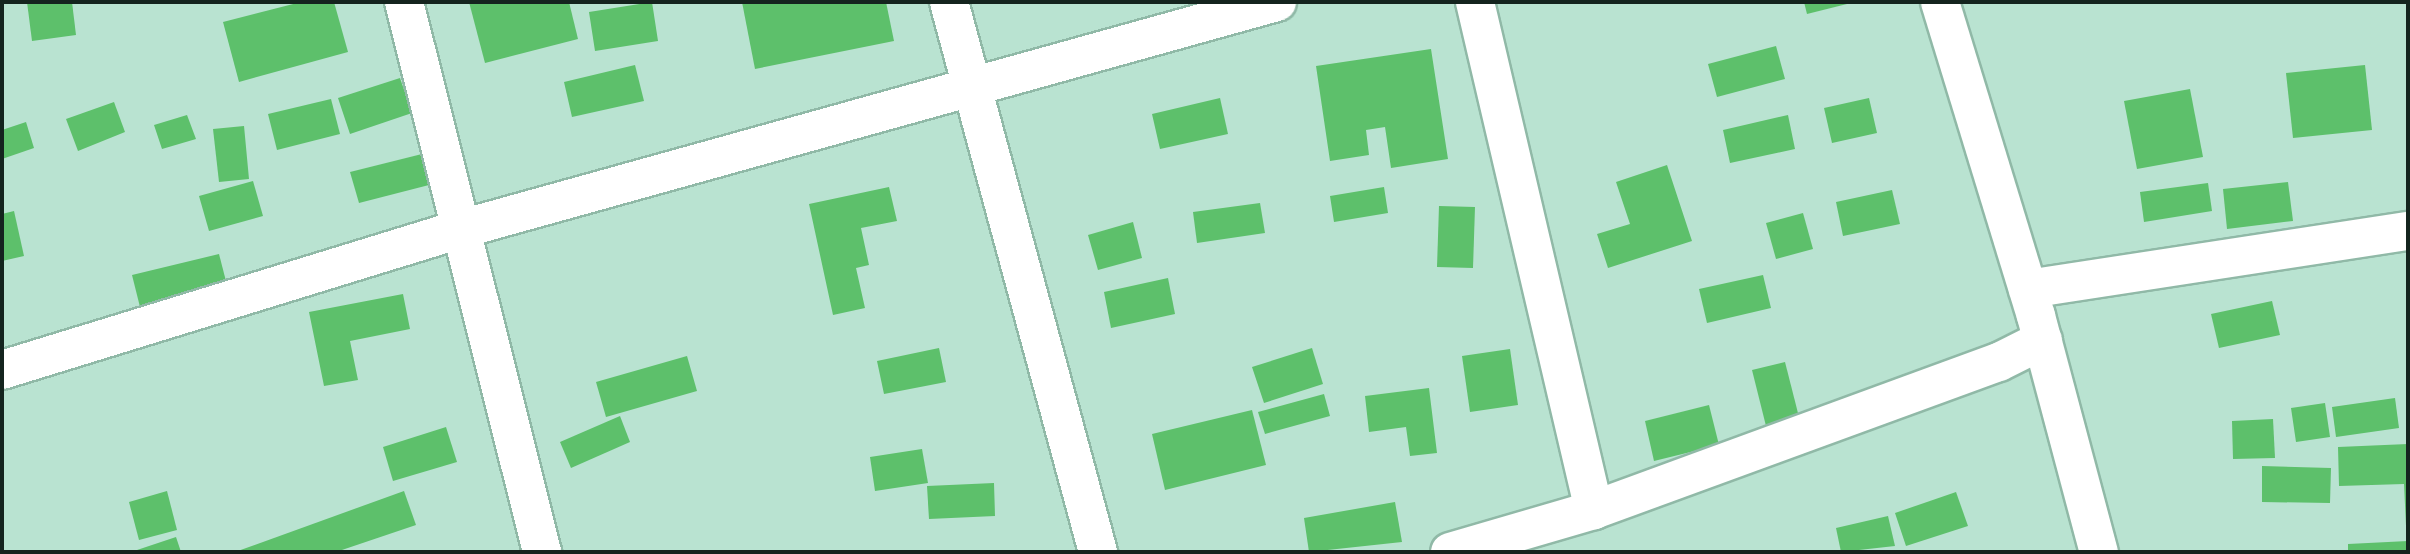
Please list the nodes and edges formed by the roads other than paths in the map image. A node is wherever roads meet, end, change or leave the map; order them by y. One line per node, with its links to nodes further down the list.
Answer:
1 (404, 2): 7 (street)
2 (949, 2): 6 (street)
3 (1277, 2): 6 (street)
4 (1475, 2): 12 (street)
5 (1940, 2): 9 (street)
6 (969, 88): 7 (street); 14 (street)
7 (461, 229): 11 (street); 13 (street)
8 (2408, 231): 9 (street)
9 (2028, 289): 10 (street)
10 (2043, 340): 12 (street); 16 (street)
11 (2, 370)
12 (1594, 510): 15 (street)
13 (542, 552)
14 (1098, 552)
15 (1450, 552)
16 (2099, 552)

